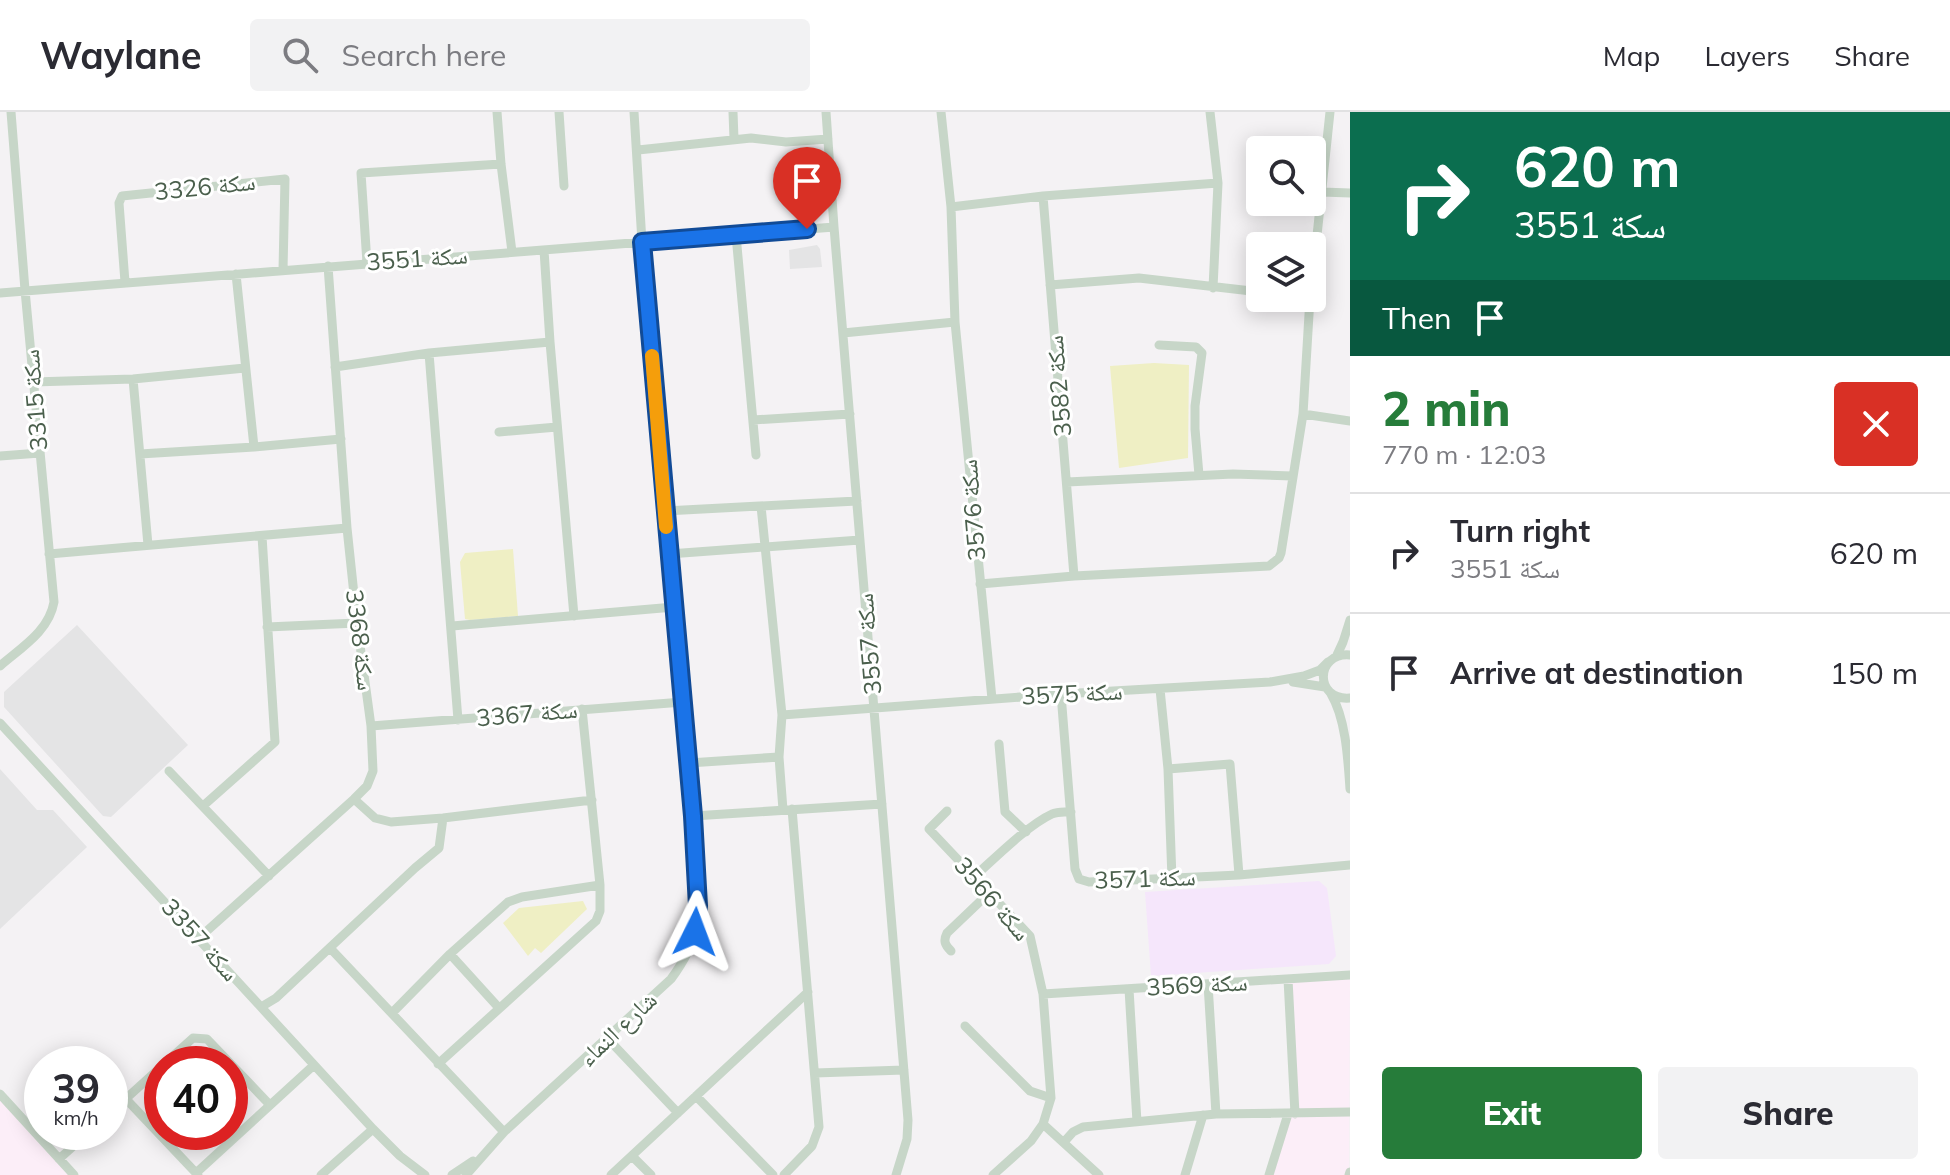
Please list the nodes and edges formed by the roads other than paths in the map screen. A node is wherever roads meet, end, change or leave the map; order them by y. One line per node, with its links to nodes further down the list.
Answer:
1 (11, 112): 33 (street, سكة 3315)
2 (497, 112): 14 (street)
3 (559, 112): 16 (street)
4 (634, 112): 12 (street, شارع النماء)
5 (733, 112): 10 (street)
6 (826, 112): 11 (street, سكة 3557)
7 (941, 112): 20 (street, سكة 3576)
8 (1210, 112): 15 (street)
9 (1330, 112): 13 (street)
10 (734, 139): 11 (street); 12 (street)
11 (828, 139): 21 (street, سكة 3557)
12 (638, 150): 23 (street, شارع النماء)
13 (1326, 152)
14 (501, 164): 25 (street); 26 (street)
15 (1218, 183): 19 (street); 32 (street)
16 (564, 186)
17 (1326, 192): 18 (street)
18 (1350, 193)
19 (1043, 196): 20 (street); 31 (street, سكة 3582)
20 (951, 207): 37 (street, سكة 3576)
21 (834, 227): 22 (street, سكة 3551); 38 (street, سكة 3557)
22 (736, 235): 23 (street, سكة 3551); 48 (street)
23 (642, 242): 24 (street, سكة 3551); 63 (street, شارع النماء)
24 (544, 250): 25 (street, سكة 3551); 39 (street)
25 (512, 252): 26 (street, سكة 3551)
26 (367, 263): 27 (street, سكة 3551)
27 (328, 266): 28 (street, سكة 3551); 42 (street, سكة 3368)
28 (283, 270): 29 (street, سكة 3551); 30 (street, سكة 3326)
29 (236, 274): 30 (street, سكة 3551); 43 (street)
30 (125, 282): 33 (street, سكة 3551)
31 (1050, 285): 32 (street); 60 (street, سكة 3582)
32 (1213, 288): 34 (street)
33 (25, 290): 35 (street, سكة 3551); 45 (street, سكة 3315)
34 (1246, 291)
35 (0, 293)
36 (1309, 312): 47 (street)
37 (955, 322): 38 (street); 72 (street, سكة 3576)
38 (843, 333): 46 (street, سكة 3557)
39 (550, 342): 41 (street); 50 (street)
40 (1159, 345): 58 (street)
41 (429, 353): 42 (street); 77 (street)
42 (335, 367): 52 (street, سكة 3368)
43 (245, 368): 44 (street); 53 (street)
44 (133, 379): 45 (street); 55 (street)
45 (33, 382): 54 (street, سكة 3315)
46 (850, 414): 48 (street); 61 (street, سكة 3557)
47 (1303, 414): 49 (street); 59 (street)
48 (753, 420): 56 (street)
49 (1350, 421)
50 (557, 427): 51 (street); 74 (street)
51 (499, 432)
52 (341, 439): 53 (street); 64 (street, سكة 3368)
53 (254, 447): 55 (street)
54 (40, 453): 57 (street); 69 (street, سكة 3315)
55 (140, 454): 67 (street)
56 (756, 455)
57 (0, 456)
58 (1199, 475): 59 (street); 60 (street)
59 (1292, 476): 71 (street)
60 (1067, 482): 71 (street, سكة 3582)
61 (857, 501): 62 (street); 66 (street, سكة 3557)
62 (761, 506): 63 (street); 68 (street)
63 (665, 511): 70 (street, شارع النماء)
64 (347, 528): 65 (street); 76 (street, سكة 3368)
65 (262, 536): 67 (street); 78 (street)
66 (860, 540): 68 (street); 89 (street, سكة 3557)
67 (148, 545): 69 (street)
68 (765, 547): 70 (street); 91 (street)
69 (49, 554): 81 (street, سكة 3315)
70 (669, 554): 73 (street, شارع النماء)
71 (1074, 576): 72 (street)
72 (980, 584): 87 (street, سكة 3576)
73 (674, 607): 74 (street); 88 (street, شارع النماء)
74 (574, 616): 77 (street)
75 (1350, 620): 80 (street)
76 (357, 623): 78 (street); 94 (street, سكة 3368)
77 (452, 626): 92 (street)
78 (267, 627): 106 (street)
79 (1350, 655): 80 (street)
80 (1333, 659): 82 (street, سكة 3575); 84 (street)
81 (0, 666)
82 (1270, 682): 83 (street, سكة 3575); 84 (street, سكة 3575)
83 (1160, 689): 85 (street, سكة 3575); 100 (street)
84 (1328, 690): 86 (street, سكة 3575); 99 (street)
85 (1061, 694): 87 (street, سكة 3575); 109 (street, سكة 3571)
86 (1350, 698)
87 (992, 699): 89 (street, سكة 3575)
88 (683, 702): 90 (street, سكة 3367); 98 (street, شارع النماء)
89 (875, 707): 91 (street, سكة 3575); 105 (street, سكة 3557)
90 (582, 709): 92 (street, سكة 3367); 104 (street)
91 (782, 715): 97 (street)
92 (458, 720): 94 (street, سكة 3367)
93 (0, 723): 120 (street, سكة 3357)
94 (371, 726): 103 (street, سكة 3368)
95 (999, 744): 112 (street)
96 (1350, 747): 99 (street)
97 (779, 757): 98 (street); 107 (street)
98 (689, 763): 110 (street, شارع النماء)
99 (1349, 767): 102 (street)
100 (1168, 769): 114 (street); 117 (street)
101 (169, 771): 106 (street)
102 (1350, 789)
103 (354, 799): 111 (street); 115 (street, سكة 3368)
104 (592, 800): 111 (street); 118 (street)
105 (882, 804): 107 (street); 139 (street, سكة 3557)
106 (203, 806): 115 (street)
107 (787, 810): 110 (street); 128 (street)
108 (947, 811): 116 (street, سكة 3566)
109 (1071, 812): 112 (street); 117 (street, سكة 3571)
110 (693, 816): 134 (street, شارع النماء)
111 (443, 818): 121 (street)
112 (1026, 832): 116 (street)
113 (1350, 865): 114 (street, سكة 3571)
114 (1239, 875): 117 (street, سكة 3571)
115 (269, 876): 120 (street, سكة 3368)
116 (975, 876): 119 (street, سكة 3566)
117 (1172, 879)
118 (600, 885): 123 (street); 131 (street)
119 (990, 892): 122 (street); 129 (street, سكة 3566)
120 (199, 938): 130 (street, سكة 3357)
121 (330, 948): 130 (street); 132 (street)
122 (951, 951)
123 (450, 954): 131 (street); 132 (street)
124 (1350, 975): 125 (street, سكة 3569)
125 (1288, 979): 126 (street, سكة 3569); 152 (street)
126 (1208, 984): 127 (street, سكة 3569); 151 (street)
127 (1129, 989): 129 (street, سكة 3569); 154 (street)
128 (808, 992): 140 (street); 144 (street)
129 (1043, 994): 146 (street, سكة 3566)
130 (261, 1007): 138 (street, سكة 3357)
131 (499, 1008): 137 (street)
132 (392, 1013): 137 (street)
133 (965, 1026): 146 (street)
134 (608, 1039): 150 (street); 157 (street, شارع النماء)
135 (184, 1046): 136 (street)
136 (214, 1046)
137 (438, 1064): 157 (street)
138 (314, 1065): 148 (street); 156 (street, سكة 3357)
139 (904, 1070): 140 (street); 176 (street, سكة 3557)
140 (815, 1073): 175 (street)
141 (144, 1082): 145 (street)
142 (248, 1082): 148 (street)
143 (0, 1094): 163 (street)
144 (696, 1096): 150 (street); 174 (street)
145 (128, 1097)
146 (1051, 1098): 155 (street, سكة 3566)
147 (128, 1101): 164 (street)
148 (270, 1105): 164 (street)
149 (1350, 1112): 152 (street)
150 (678, 1113): 162 (street)
151 (1216, 1114): 152 (street); 153 (street)
152 (1291, 1114): 179 (street)
153 (1203, 1115): 154 (street); 178 (street)
154 (1137, 1122): 158 (street)
155 (1043, 1124): 158 (street); 177 (street, سكة 3566)
156 (373, 1129): 161 (street, سكة 3357); 167 (street)
157 (504, 1132): 160 (street, شارع النماء)
158 (1064, 1142): 165 (street)
159 (69, 1150): 163 (street)
160 (486, 1152): 170 (street, شارع النماء); 171 (street, شارع النماء)
161 (400, 1156): 168 (street, سكة 3357); 169 (street, سكة 3357)
162 (632, 1156): 172 (street); 173 (street)
163 (59, 1159): 166 (street)
164 (197, 1174)
165 (1095, 1174)
166 (74, 1175)
167 (321, 1175)
168 (412, 1175)
169 (425, 1175)
170 (452, 1175)
171 (466, 1175)
172 (611, 1175)
173 (651, 1175)
174 (773, 1175)
175 (784, 1175)
176 (896, 1175)
177 (993, 1175)
178 (1185, 1175)
179 (1269, 1175)

